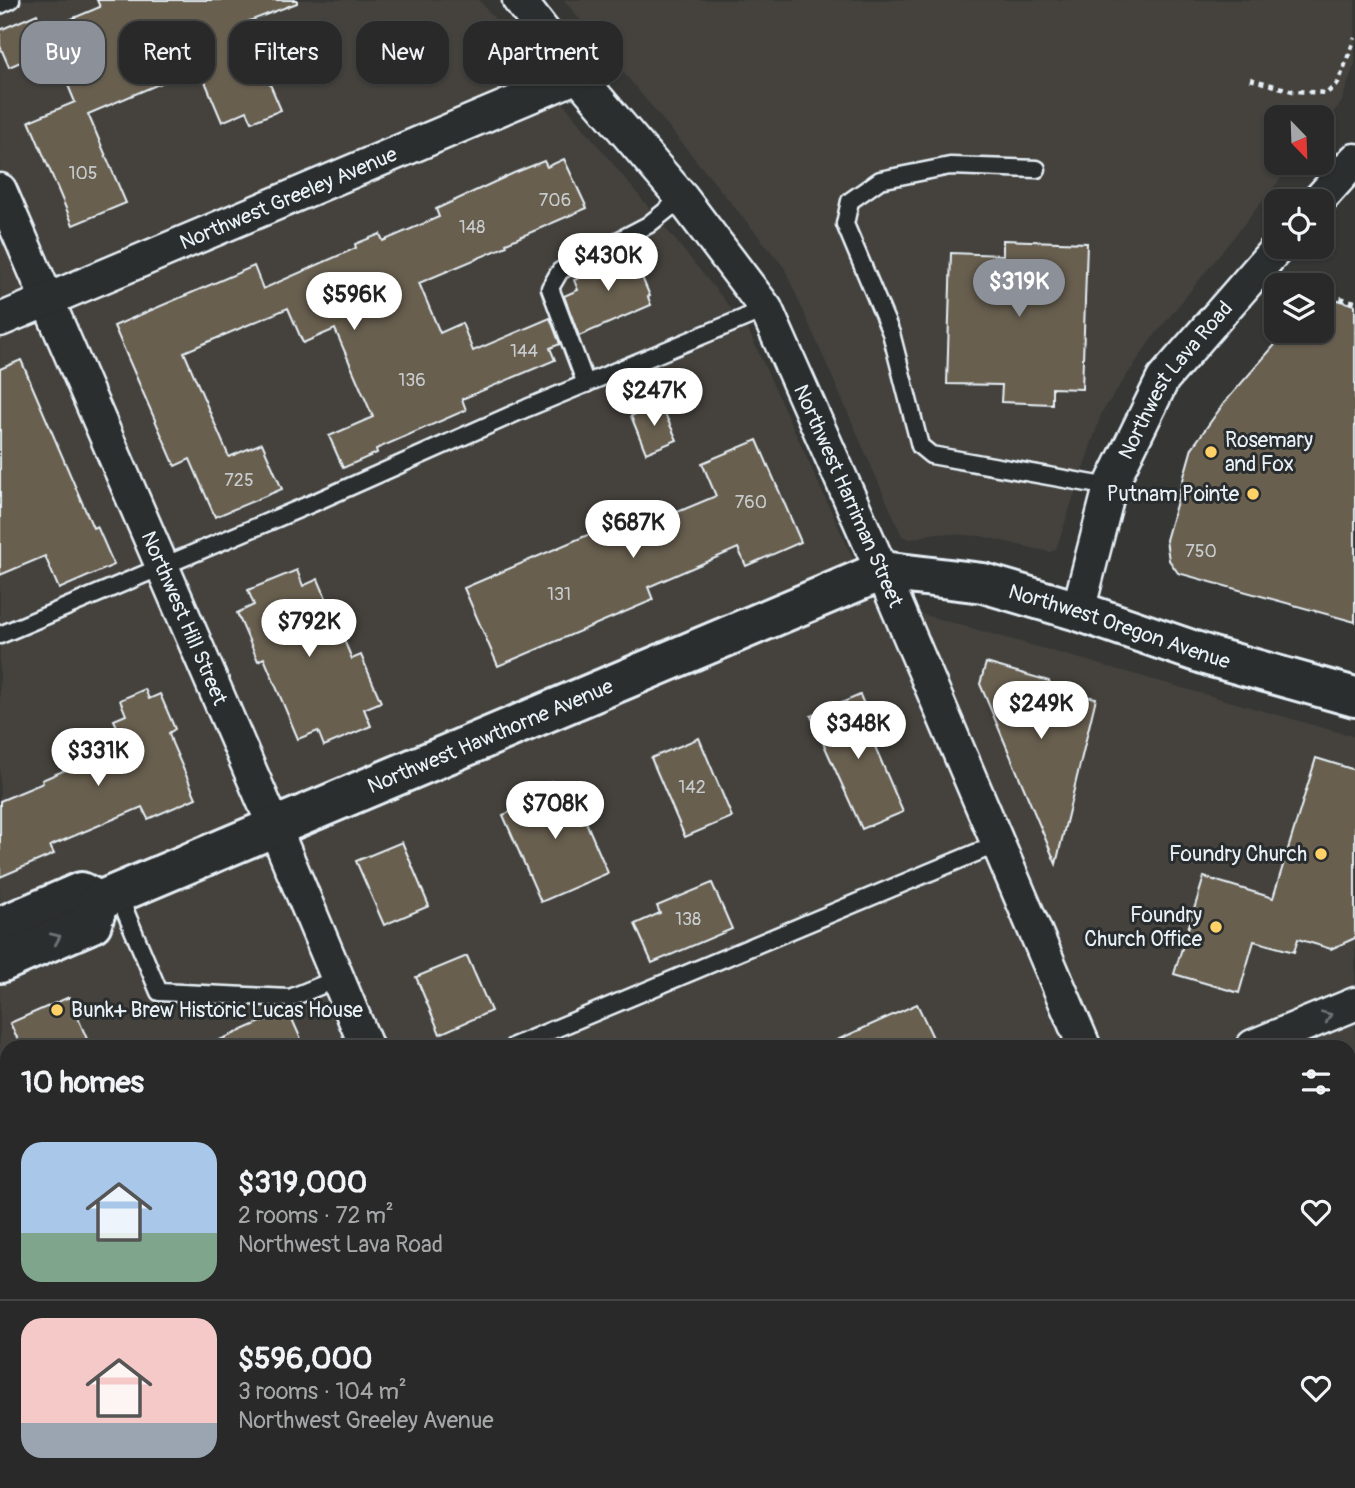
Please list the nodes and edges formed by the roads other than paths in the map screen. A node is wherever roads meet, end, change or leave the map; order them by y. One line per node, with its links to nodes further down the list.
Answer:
1 (11, 0): 3 (lane)
2 (519, 0): 4 (street, Northwest Harriman Street)
3 (0, 5)
4 (535, 21)
5 (559, 84): 13 (street, Northwest Greeley Avenue)
6 (585, 84): 11 (street, Northwest Harriman Street)
7 (1355, 160): 9 (street)
8 (1037, 169): 17 (lane)
9 (1329, 189)
10 (0, 190): 13 (street, Northwest Hill Street)
11 (682, 198): 14 (street, Northwest Harriman Street); 16 (lane)
12 (1268, 259): 17 (street, Northwest Lava Road)
13 (47, 302): 15 (street, Northwest Greeley Avenue); 18 (street, Northwest Hill Street)
14 (766, 309): 16 (lane); 19 (street, Northwest Harriman Street)
15 (0, 320)
16 (586, 384): 18 (lane)
17 (1110, 487): 20 (street, Northwest Lava Road)
18 (163, 567): 21 (lane); 23 (street, Northwest Hill Street)
19 (882, 571): 20 (street, Northwest Oregon Avenue); 23 (street, Northwest Hawthorne Avenue); 24 (street, Northwest Harriman Street)
20 (1078, 611): 22 (street, Northwest Oregon Avenue)
21 (0, 635)
22 (1355, 697)
23 (274, 826): 25 (street, Northwest Hawthorne Avenue); 28 (street, Northwest Hill Street)
24 (997, 844): 31 (lane); 32 (street, Northwest Harriman Street)
25 (108, 897): 26 (street, Northwest Hawthorne Avenue); 27 (street, one-way to 25); 28 (lane)
26 (0, 927)
27 (0, 963)
28 (337, 979): 30 (street, Northwest Hill Street)
29 (1355, 1004): 33 (street, one-way to 29)
30 (363, 1040)
31 (528, 1040)
32 (1081, 1040)
33 (1268, 1040)

